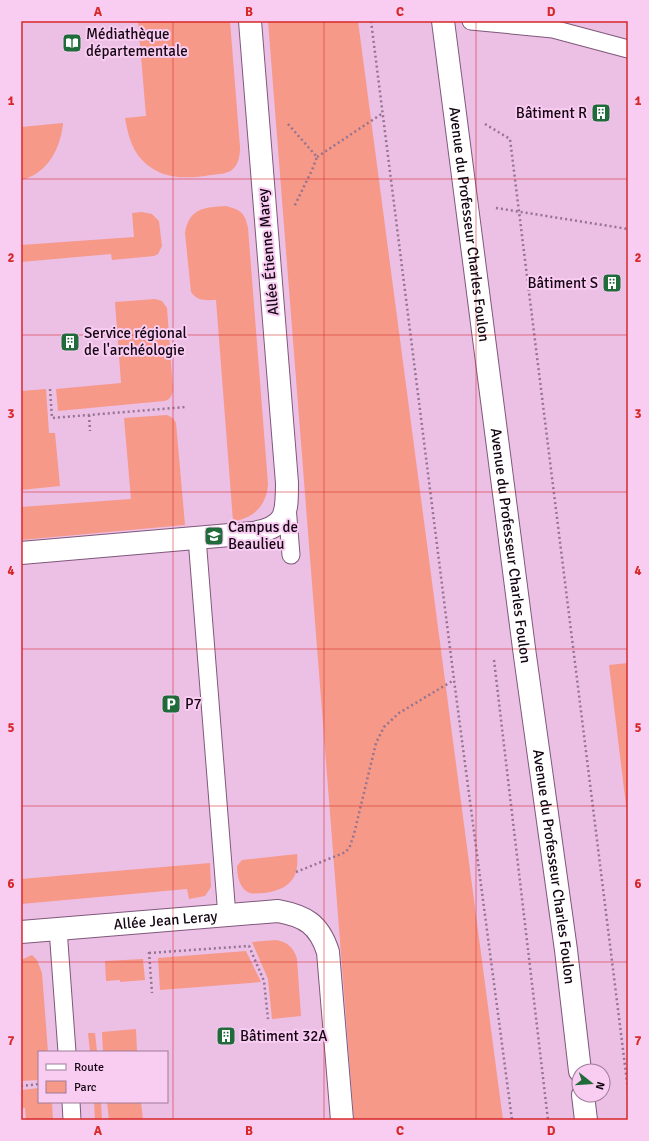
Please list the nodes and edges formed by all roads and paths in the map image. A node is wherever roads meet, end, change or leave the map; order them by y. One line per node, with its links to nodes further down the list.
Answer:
1 (250, 21): 7 (street, Allée Étienne Marey)
2 (371, 21): 8 (path)
3 (443, 21): 6 (street, Avenue du Professeur Charles Foulon)
4 (471, 21): 5 (lane)
5 (628, 49)
6 (454, 106): 11 (path); 32 (street, Avenue du Professeur Charles Foulon)
7 (257, 113): 9 (path); 17 (street, Allée Étienne Marey)
8 (383, 113): 9 (path); 22 (path)
9 (317, 157): 10 (path)
10 (312, 170)
11 (520, 212): 12 (path); 35 (path)
12 (628, 229)
13 (50, 389): 15 (path)
14 (186, 407): 15 (path)
15 (89, 414): 16 (path)
16 (90, 431)
17 (287, 505): 18 (street); 20 (lane)
18 (196, 538): 19 (street); 24 (lane)
19 (21, 553)
20 (291, 556)
21 (494, 659): 41 (path)
22 (454, 680): 23 (path); 40 (path)
23 (296, 872)
24 (228, 916): 25 (street, Allée Jean Leray); 39 (street, Allée Jean Leray)
25 (146, 922): 26 (street, Allée Jean Leray); 28 (path)
26 (58, 929): 27 (street, Allée Jean Leray); 31 (lane)
27 (21, 932)
28 (149, 953): 29 (path); 30 (path)
29 (152, 994)
30 (268, 1019)
31 (67, 1051)
32 (579, 1063)
33 (38, 1084): 34 (path)
34 (21, 1086)
35 (628, 1090)
36 (71, 1103): 38 (lane)
37 (584, 1103): 42 (street)
38 (72, 1120)
39 (342, 1120)
40 (512, 1120)
41 (548, 1120)
42 (586, 1120)

